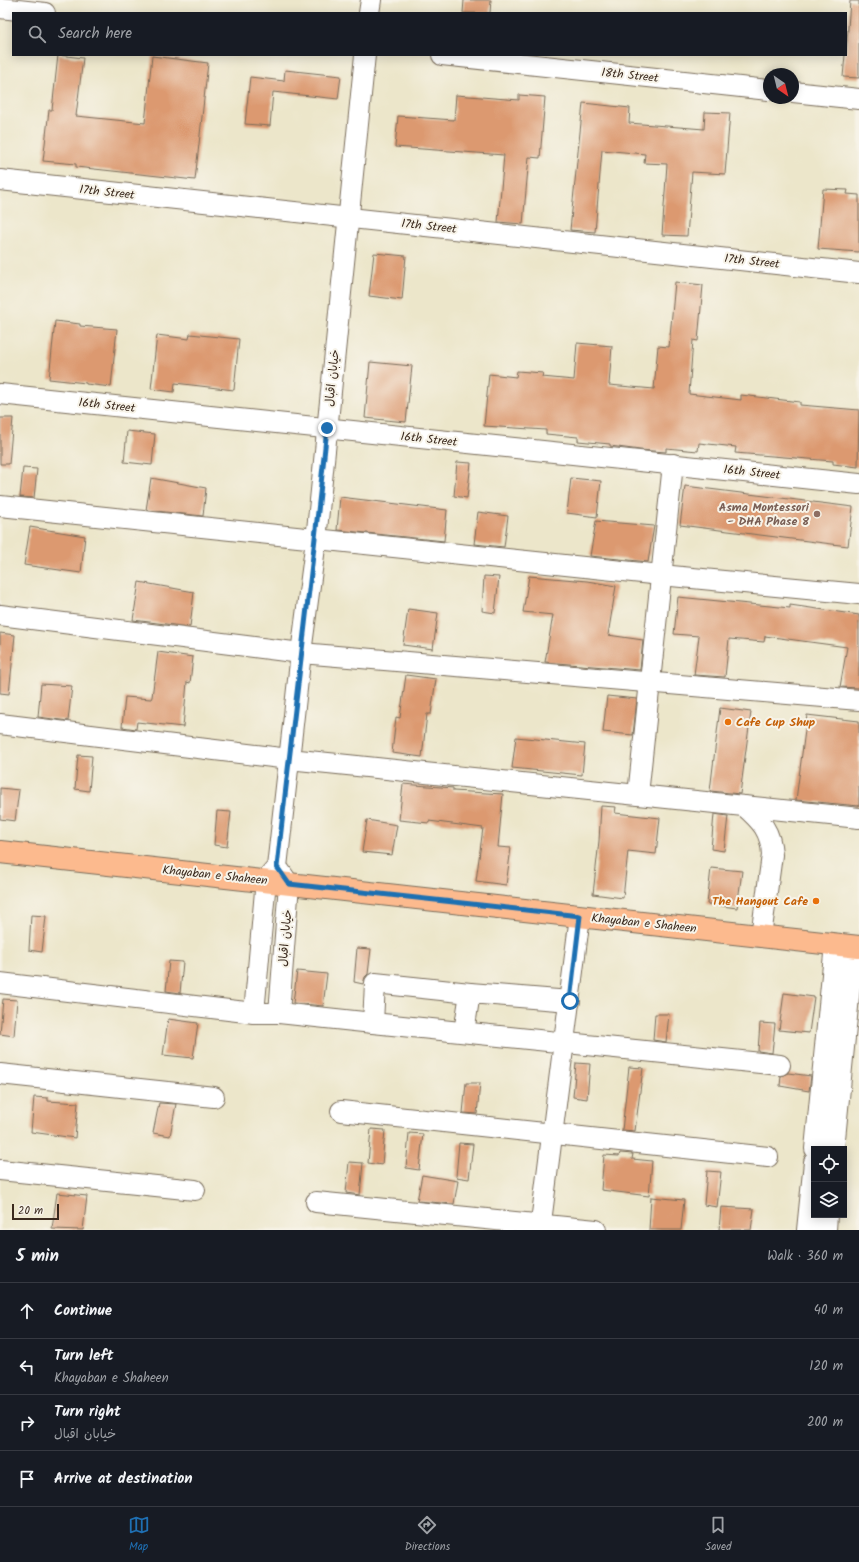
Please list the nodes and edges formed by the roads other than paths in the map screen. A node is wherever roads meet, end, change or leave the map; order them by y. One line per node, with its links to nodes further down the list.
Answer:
1 (371, 0): 4 (street)
2 (0, 8): 3 (street)
3 (36, 12)
4 (369, 12)
5 (365, 56): 11 (street, خیابان اقبال)
6 (451, 56): 7 (street, 18th Street)
7 (763, 89)
8 (799, 93): 9 (street)
9 (859, 99)
10 (0, 180): 11 (street, 17th Street)
11 (348, 218): 12 (street, 17th Street); 14 (street, خیابان اقبال)
12 (859, 272)
13 (0, 394): 14 (street, 16th Street)
14 (327, 428): 15 (street, 16th Street); 18 (street, خیابان اقبال)
15 (673, 464): 16 (street, 16th Street); 19 (street)
16 (859, 484)
17 (0, 506): 18 (street)
18 (316, 540): 19 (street); 22 (street, خیابان اقبال)
19 (661, 575): 20 (street); 23 (street)
20 (859, 594)
21 (0, 615): 22 (street)
22 (301, 653): 23 (street); 26 (street, خیابان اقبال)
23 (650, 682): 24 (street); 27 (street)
24 (859, 700)
25 (0, 724): 26 (street)
26 (289, 759): 27 (street); 31 (street, خیابان اقبال)
27 (638, 796): 28 (street)
28 (744, 806): 29 (street); 34 (street)
29 (859, 818)
30 (0, 852): 31 (main road, Khayaban e Shaheen)
31 (271, 873): 32 (main road, Khayaban e Shaheen); 39 (street, خیابان اقبال)
32 (289, 884): 33 (main road, Khayaban e Shaheen); 40 (street, خیابان اقبال)
33 (580, 916): 34 (main road, Khayaban e Shaheen); 38 (street)
34 (761, 936): 35 (main road, Khayaban e Shaheen)
35 (849, 945): 49 (street); 50 (street)
36 (0, 983): 39 (street)
37 (470, 993): 38 (street); 41 (street); 42 (street)
38 (570, 1001): 43 (street)
39 (254, 1013): 40 (street)
40 (279, 1013): 41 (street)
41 (373, 1022): 42 (street)
42 (464, 1032): 43 (street)
43 (564, 1042): 44 (street); 48 (street)
44 (780, 1065)
45 (0, 1074): 46 (street)
46 (214, 1097)
47 (341, 1111): 48 (street)
48 (552, 1133): 51 (street); 57 (street)
49 (816, 1146)
50 (834, 1146)
51 (768, 1157)
52 (0, 1170): 54 (street)
53 (812, 1182): 59 (street)
54 (195, 1190)
55 (316, 1202): 57 (street)
56 (827, 1218): 60 (street)
57 (540, 1227): 58 (street)
58 (596, 1230)
59 (807, 1230)
60 (826, 1230)

